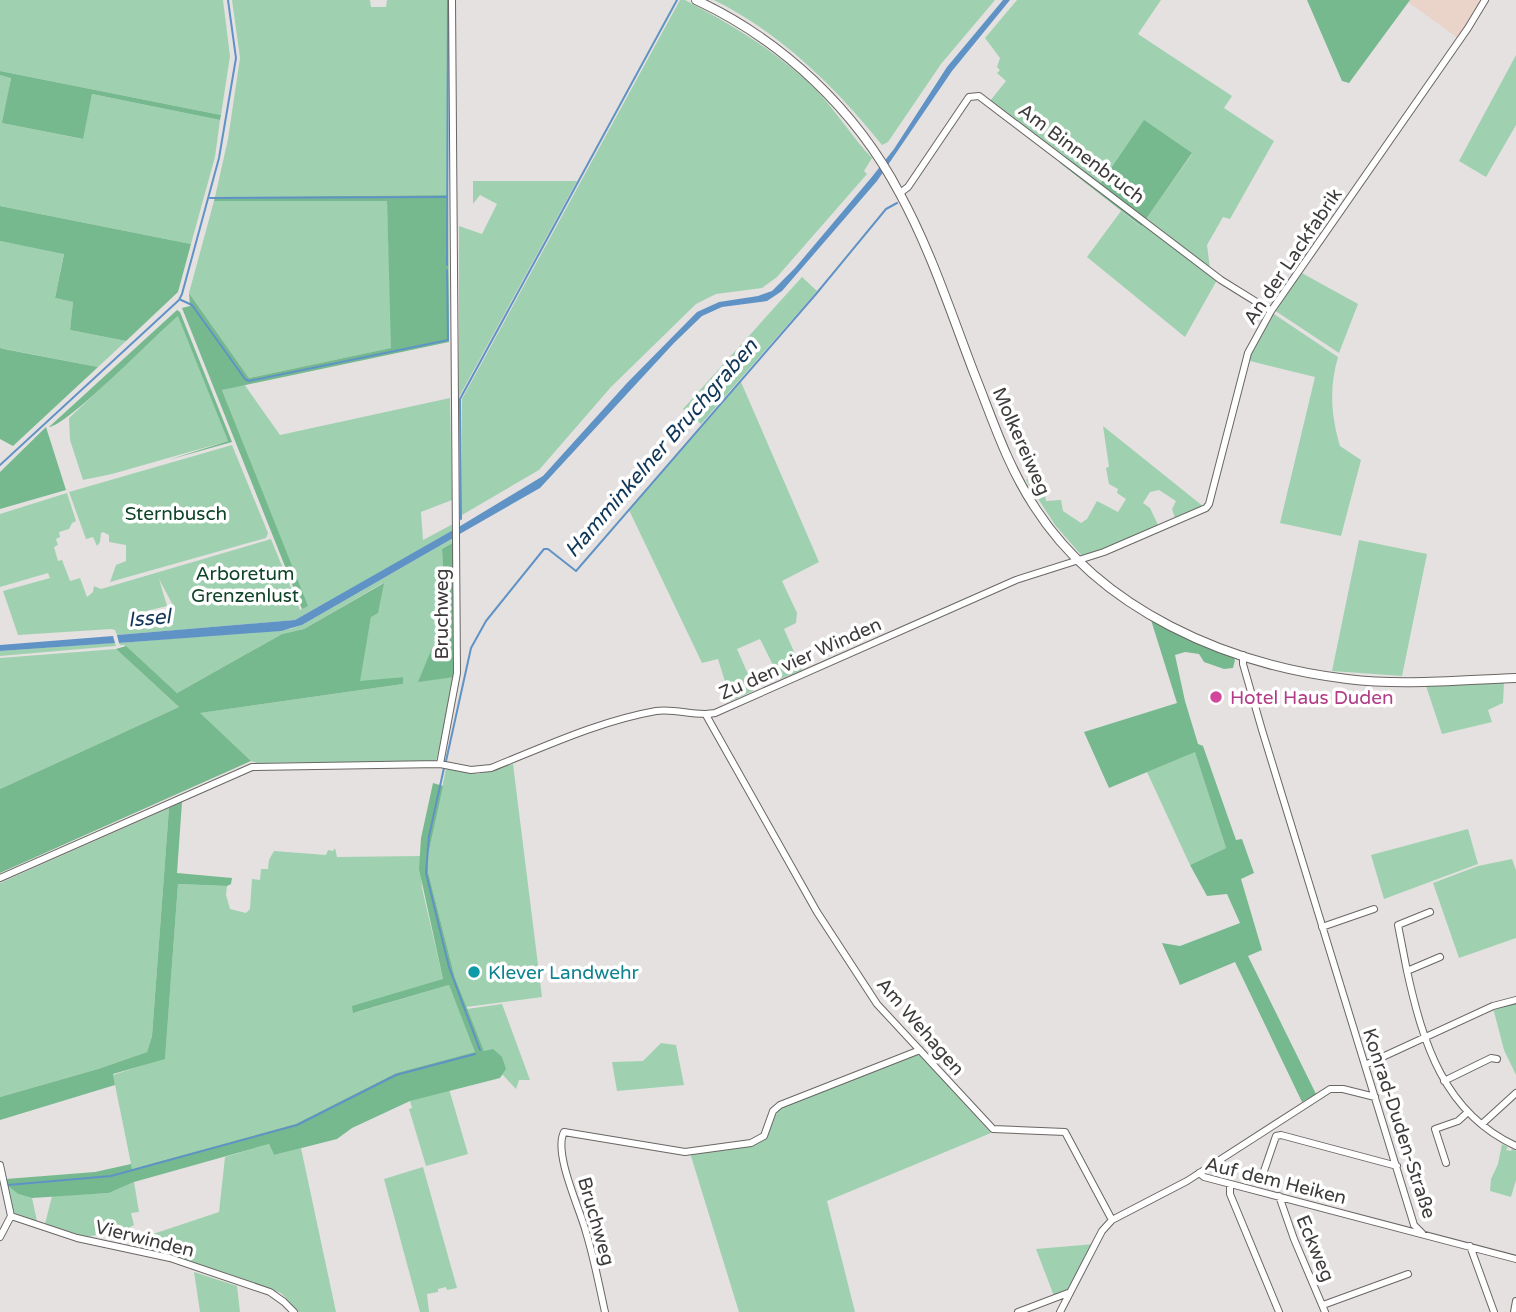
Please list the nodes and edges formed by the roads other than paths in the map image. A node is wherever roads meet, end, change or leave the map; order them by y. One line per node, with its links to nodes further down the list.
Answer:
1 (452, 0): 10 (street, Bruchweg)
2 (696, 0): 4 (main road, Molkereiweg)
3 (1485, 0): 5 (street, An der Lackfabrik)
4 (900, 193): 5 (street, Am Binnenbruch); 6 (main road, Molkereiweg)
5 (1271, 311): 6 (street, An der Lackfabrik)
6 (1079, 561): 7 (main road, Molkereiweg); 9 (street, Zu den vier Winden)
7 (1243, 655): 8 (main road, Molkereiweg); 14 (street, Konrad-Duden-Straße)
8 (1516, 678)
9 (706, 715): 10 (street, Zu den vier Winden); 19 (street, Am Wehagen)
10 (440, 764): 11 (street)
11 (0, 878)
12 (1374, 909): 14 (street)
13 (1430, 912): 16 (street)
14 (1322, 927): 21 (street, Konrad-Duden-Straße)
15 (1440, 957): 16 (street)
16 (1407, 971): 18 (street)
17 (1516, 1000): 18 (street)
18 (1425, 1038): 21 (street); 22 (street)
19 (920, 1050): 36 (street, Am Wehagen); 46 (street, Bruchweg)
20 (1497, 1059): 22 (street)
21 (1365, 1065): 24 (street, Konrad-Duden-Straße)
22 (1444, 1081): 25 (street)
23 (1516, 1093): 26 (street)
24 (1375, 1097): 30 (street, Konrad-Duden-Straße); 32 (street)
25 (1468, 1112): 26 (street); 28 (street)
26 (1482, 1124): 27 (street)
27 (1516, 1146)
28 (1446, 1163)
29 (0, 1165): 35 (street)
30 (1397, 1166): 31 (street); 37 (street, Konrad-Duden-Straße)
31 (1264, 1171)
32 (1199, 1173): 33 (street, Auf dem Heiken); 36 (street, Auf dem Heiken)
33 (1230, 1184): 34 (street, Auf dem Heiken); 49 (street)
34 (1279, 1196): 37 (street, Auf dem Heiken); 44 (street, Eckweg)
35 (11, 1216): 38 (street); 45 (street, Vierwinden)
36 (1112, 1220): 42 (street, Auf dem Heiken)
37 (1422, 1233): 39 (street, Konrad-Duden-Straße)
38 (0, 1237)
39 (1470, 1246): 40 (street, Konrad-Duden-Straße); 50 (street)
40 (1516, 1259)
41 (1408, 1274): 44 (street)
42 (1068, 1293): 47 (street); 48 (street, Auf dem Heiken)
43 (1516, 1301): 51 (street)
44 (1324, 1309)
45 (294, 1312)
46 (605, 1312)
47 (1018, 1312)
48 (1060, 1312)
49 (1279, 1312)
50 (1494, 1312)
51 (1514, 1312)

